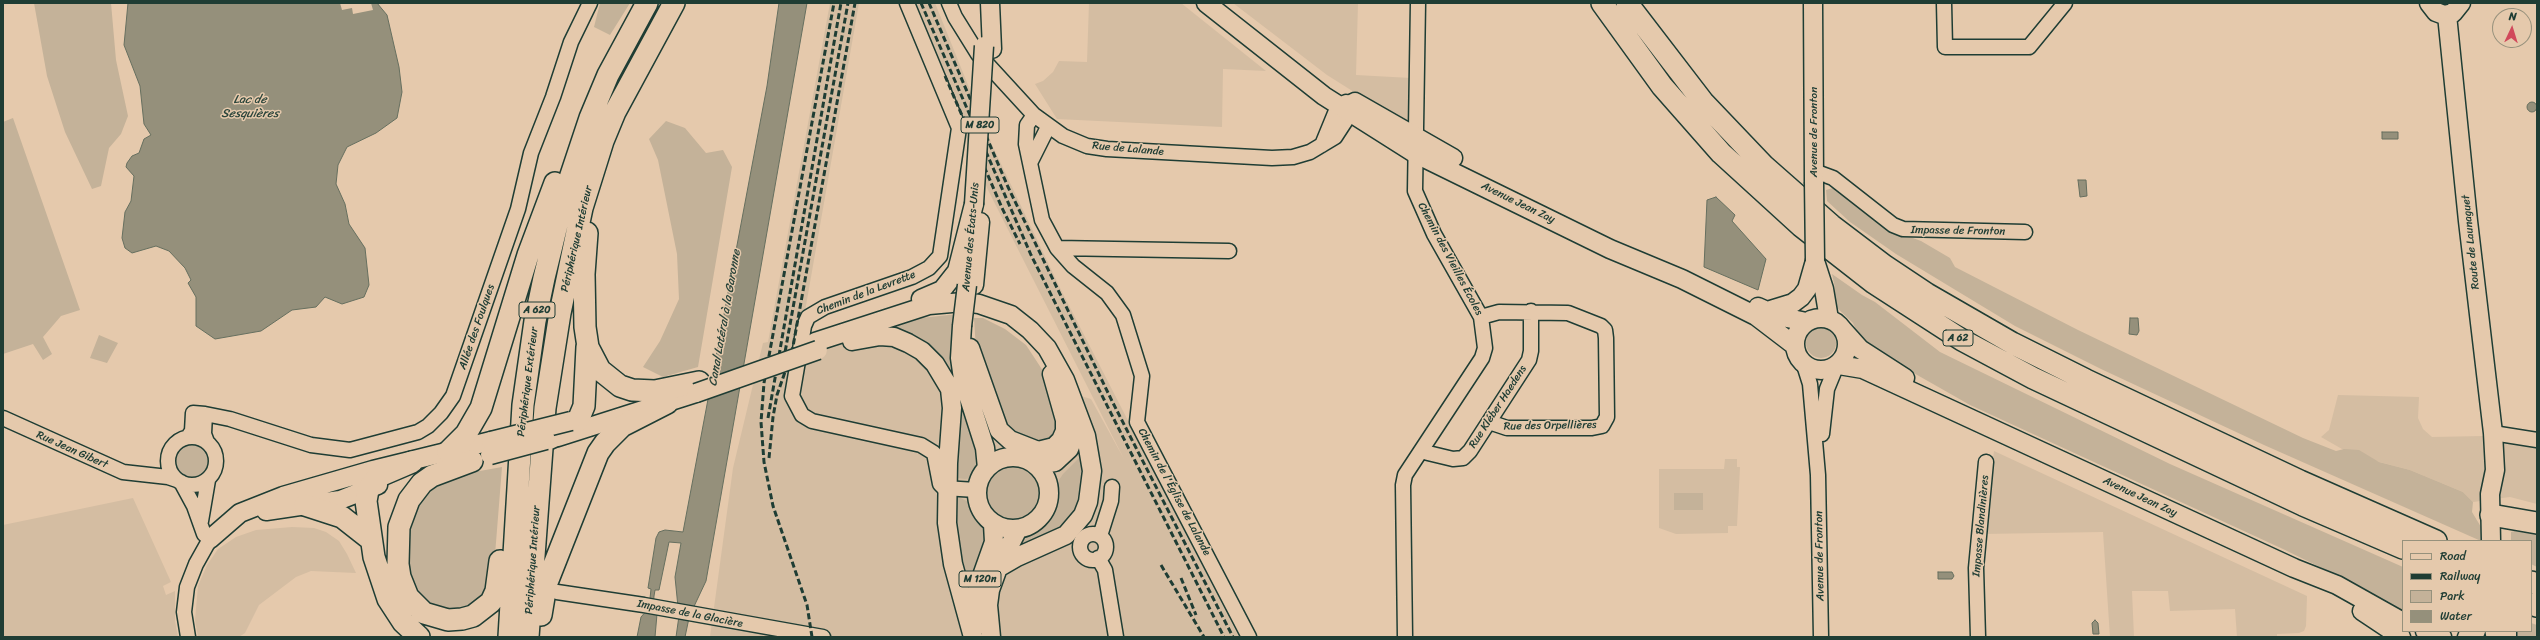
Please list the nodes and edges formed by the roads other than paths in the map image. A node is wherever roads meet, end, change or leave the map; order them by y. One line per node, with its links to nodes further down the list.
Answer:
1 (590, 3): 49 (street, Allée des Foulques)
2 (647, 3): 24 (highway, Périphérique Extérieur / A 620)
3 (674, 3): 19 (highway, Périphérique Intérieur / A 620)
4 (907, 3): 75 (street, Chemin de la Levrette)
5 (949, 3): 20 (street, Rue de Lalande)
6 (981, 3): 17 (main road, Avenue des États-Unis / M 820)
7 (990, 3): 17 (main road, Avenue des États-Unis / M 820)
8 (1206, 3): 18 (main road, Avenue Jean Zay)
9 (1418, 3): 26 (street, Chemin des Vieilles Écoles)
10 (1602, 3): 89 (highway, A 62)
11 (1627, 3): 88 (highway, A 62)
12 (1812, 3): 28 (main road, Avenue de Fronton)
13 (1944, 3): 14 (street)
14 (2065, 3)
15 (2429, 3): 16 (main road)
16 (2458, 7): 54 (main road, Route de Launaguet)
17 (988, 48): 29 (main road, Avenue des États-Unis / M 820)
18 (1346, 106): 21 (main road, Avenue Jean Zay); 23 (street); 25 (street); 26 (main road, Avenue Jean Zay)
19 (615, 112): 42 (highway); 101 (highway, Périphérique Intérieur / A 620)
20 (1034, 115): 22 (street, Rue de Lalande); 27 (street, Chemin de l'Église de Lalande)
21 (1371, 126): 23 (street, Rue de Lalande); 26 (main road, Avenue Jean Zay)
22 (1048, 127): 25 (street, Rue de Lalande); 27 (street)
23 (1335, 137): 25 (street, Rue de Lalande)
24 (581, 142): 61 (highway); 78 (highway, Périphérique Extérieur / A 620)
25 (1322, 144)
26 (1414, 145): 35 (main road, Avenue Jean Zay); 36 (street, Chemin des Vieilles Écoles); 41 (main road, Avenue Jean Zay)
27 (1030, 163): 31 (street, Chemin de l'Église de Lalande)
28 (1814, 176): 30 (street, Impasse de Fronton); 33 (main road, Avenue de Fronton, bridge)
29 (978, 204): 39 (main road, Avenue des États-Unis / M 820, bridge); 40 (main road)
30 (2025, 232)
31 (1057, 248): 32 (street); 109 (street, Chemin de l'Église de Lalande)
32 (1228, 251)
33 (1815, 261): 35 (main road, Avenue de Fronton); 37 (main road, Avenue de Fronton); 38 (main road, Avenue de Fronton)
34 (1531, 311): 36 (street, Rue des Orpellières); 51 (street, Rue Kléber Haedens); 51 (street, Rue des Orpellières)
35 (1767, 311): 37 (main road, Avenue Jean Zay)
36 (1481, 317): 60 (street, Chemin des Vieilles Écoles)
37 (1807, 322): 38 (main road); 41 (main road)
38 (1836, 324): 45 (main road); 53 (main road, Avenue Jean Zay)
39 (966, 326): 43 (main road, Avenue des États-Unis / M 820); 68 (main road, Avenue des États-Unis / M 820)
40 (822, 345): 46 (main road); 47 (main road); 55 (main road); 75 (main road)
41 (1794, 345): 44 (main road)
42 (588, 347): 47 (highway); 52 (highway)
43 (970, 348): 46 (main road, Avenue des États-Unis); 64 (main road, Avenue des États-Unis / M 820)
44 (1804, 364): 45 (main road); 70 (street, Avenue de Fronton)
45 (1837, 366): 53 (main road, Avenue Jean Zay); 70 (street, Avenue de Fronton)
46 (1050, 367): 67 (main road)
47 (698, 388): 48 (main road); 52 (main road)
48 (667, 403): 52 (main road); 102 (highway)
49 (199, 414): 56 (street); 59 (street)
50 (3, 418): 69 (street, Rue Jean Gibert)
51 (1489, 422): 60 (street, Rue Kléber Haedens)
52 (572, 426): 57 (highway); 62 (main road, bridge)
53 (1986, 427): 92 (main road, Avenue Jean Zay)
54 (2493, 432): 58 (street); 84 (main road, Route de Launaguet)
55 (1086, 436): 73 (main road); 91 (main road)
56 (188, 437): 59 (street); 63 (street)
57 (546, 440): 62 (main road, bridge)
58 (2537, 440)
59 (207, 442): 71 (street)
60 (1424, 448): 110 (street, Chemin des Vieilles Écoles)
61 (448, 452): 62 (main road); 65 (main road)
62 (485, 452): 76 (main road); 78 (highway)
63 (169, 455): 69 (street); 72 (street)
64 (1012, 457): 67 (main road); 68 (main road)
65 (412, 462): 76 (highway); 81 (main road)
66 (1986, 462): 112 (street, Impasse Blandinières)
67 (1036, 465): 73 (main road)
68 (987, 468): 77 (main road)
69 (142, 474): 72 (street, Rue Jean Gibert)
70 (1818, 475): 111 (street, Avenue de Fronton)
71 (208, 480): 72 (street); 85 (street)
72 (179, 481): 85 (street)
73 (1048, 485): 83 (main road)
74 (1112, 487): 86 (street)
75 (947, 488): 77 (street); 94 (main road)
76 (368, 490): 79 (main road); 87 (highway)
77 (976, 490): 82 (main road)
78 (516, 492): 100 (highway, Périphérique Extérieur / A 620)
79 (305, 505): 81 (main road); 87 (highway)
80 (2537, 523): 84 (highway)
81 (225, 524): 85 (main road)
82 (993, 524): 83 (main road); 106 (main road, M 120n)
83 (1018, 529): 91 (main road, M 120n)
84 (2497, 529)
85 (206, 531): 98 (street)
86 (1100, 536): 90 (street); 90 (street)
87 (370, 539): 99 (highway)
88 (2434, 540)
89 (2402, 548)
90 (1098, 558): 108 (street)
91 (998, 568): 107 (main road, M 120n)
92 (2294, 568): 95 (main road, Avenue Jean Zay); 96 (main road, Avenue Jean Zay)
93 (557, 592): 103 (street, Impasse de la Glacière)
94 (967, 618): 104 (street); 105 (main road)
95 (2402, 621)
96 (2383, 630): 113 (main road, Avenue Jean Zay)
97 (2428, 632): 114 (main road)
98 (188, 637)
99 (419, 637)
100 (509, 637)
101 (528, 637)
102 (539, 637)
103 (822, 637)
104 (964, 637)
105 (973, 637)
106 (977, 637)
107 (991, 637)
108 (1116, 637)
109 (1249, 637)
110 (1405, 637)
111 (1821, 637)
112 (1978, 637)
113 (2402, 637)
114 (2442, 637)

